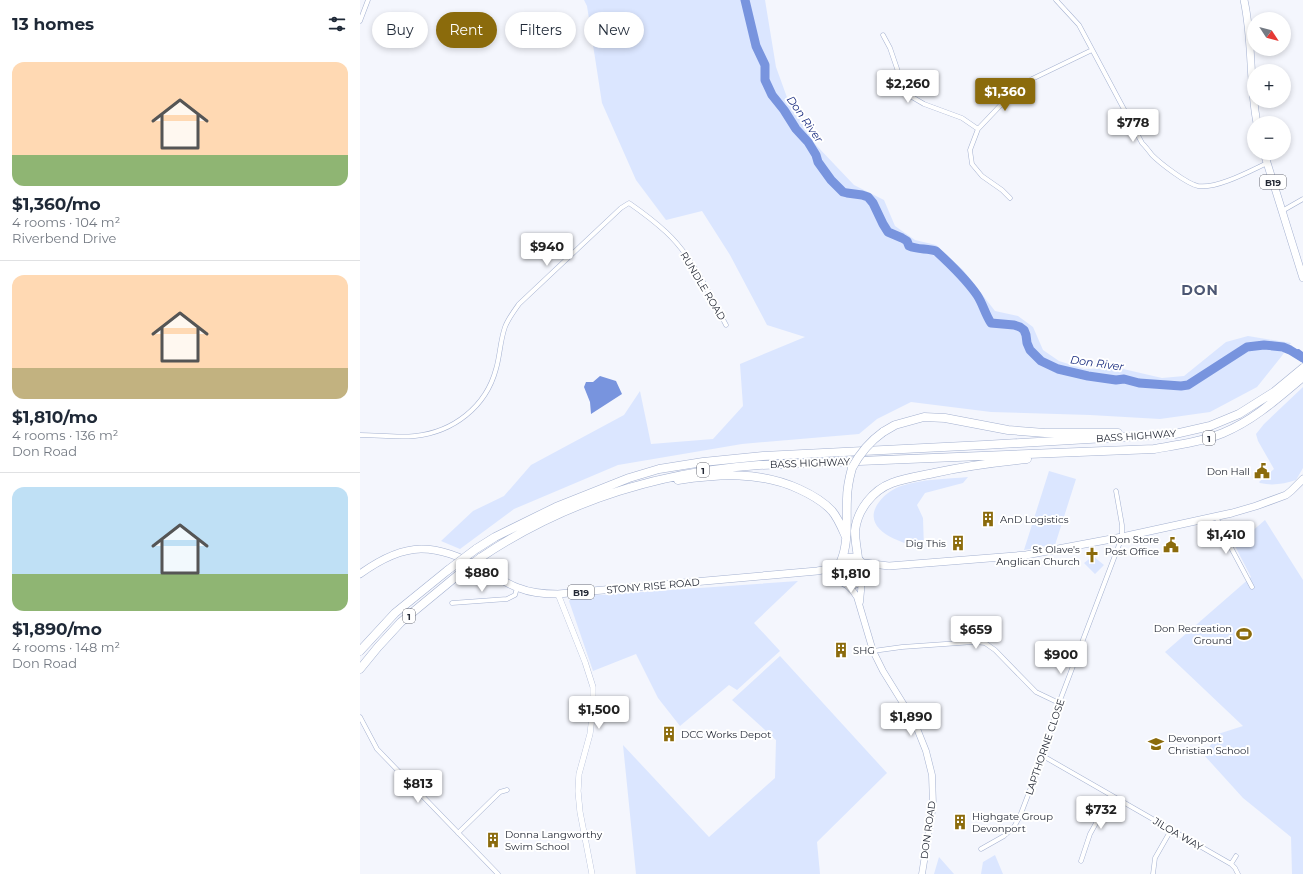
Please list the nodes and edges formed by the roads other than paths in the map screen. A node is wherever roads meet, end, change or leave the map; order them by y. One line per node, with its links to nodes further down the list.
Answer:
1 (368, 0): 4 (street)
2 (1056, 0): 6 (street)
3 (1244, 0): 7 (main road)
4 (360, 21)
5 (883, 35): 8 (street)
6 (1092, 50): 8 (street); 10 (street)
7 (1256, 116)
8 (978, 128): 11 (street)
9 (1266, 160): 10 (main road, B19)
10 (1267, 163): 13 (main road, B19)
11 (1010, 198)
12 (1303, 199): 13 (street)
13 (1282, 210): 14 (main road, B19)
14 (1303, 278)
15 (726, 325): 19 (street, RUNDLE ROAD)
16 (1303, 368): 17 (highway, BASS HIGHWAY / 1)
17 (1298, 378): 18 (highway, BASS HIGHWAY / 1); 20 (highway, BASS HIGHWAY / 1)
18 (1166, 434): 25 (highway, bridge); 40 (highway, BASS HIGHWAY / 1, bridge)
19 (360, 435)
20 (1104, 450): 22 (highway, BASS HIGHWAY / 1); 27 (highway)
21 (1303, 479): 24 (main road, B19)
22 (616, 491): 25 (highway); 42 (highway, BASS HIGHWAY / 1, bridge)
23 (1116, 491): 26 (street, LAPTHORNE CLOSE)
24 (1216, 516): 26 (main road, B19); 35 (street)
25 (846, 537): 28 (highway)
26 (1122, 537): 29 (main road, B19); 43 (street, LAPTHORNE CLOSE)
27 (861, 561): 28 (main road, B19); 29 (main road, B19); 33 (main road)
28 (840, 563): 30 (main road, STONY RISE ROAD / B19); 32 (main road)
29 (889, 566): 33 (main road, B19)
30 (817, 571): 32 (main road, STONY RISE ROAD / B19); 37 (main road, STONY RISE ROAD / B19)
31 (360, 574): 36 (main road, STONY RISE ROAD / B19)
32 (839, 577): 34 (main road, B19)
33 (864, 577): 34 (main road, B19); 39 (main road, DON ROAD)
34 (846, 584): 39 (main road, DON ROAD)
35 (1252, 587)
36 (517, 588): 37 (main road, STONY RISE ROAD / B19); 38 (street)
37 (558, 594): 55 (street)
38 (452, 603)
39 (861, 610): 41 (main road, DON ROAD)
40 (360, 651)
41 (873, 651): 43 (street); 56 (main road, DON ROAD)
42 (360, 669)
43 (1059, 703): 45 (street, LAPTHORNE CLOSE)
44 (360, 717): 49 (street)
45 (1042, 756): 47 (street, JILOA WAY); 50 (street, LAPTHORNE CLOSE)
46 (507, 790): 49 (street)
47 (1111, 796): 48 (street, JILOA WAY); 52 (street)
48 (1171, 830): 53 (street, JILOA WAY); 57 (street)
49 (458, 833): 54 (street)
50 (981, 849)
51 (1236, 856): 53 (street)
52 (1081, 861)
53 (1231, 864): 58 (street, JILOA WAY)
54 (498, 874)
55 (592, 874)
56 (922, 874)
57 (1153, 874)
58 (1238, 874)

